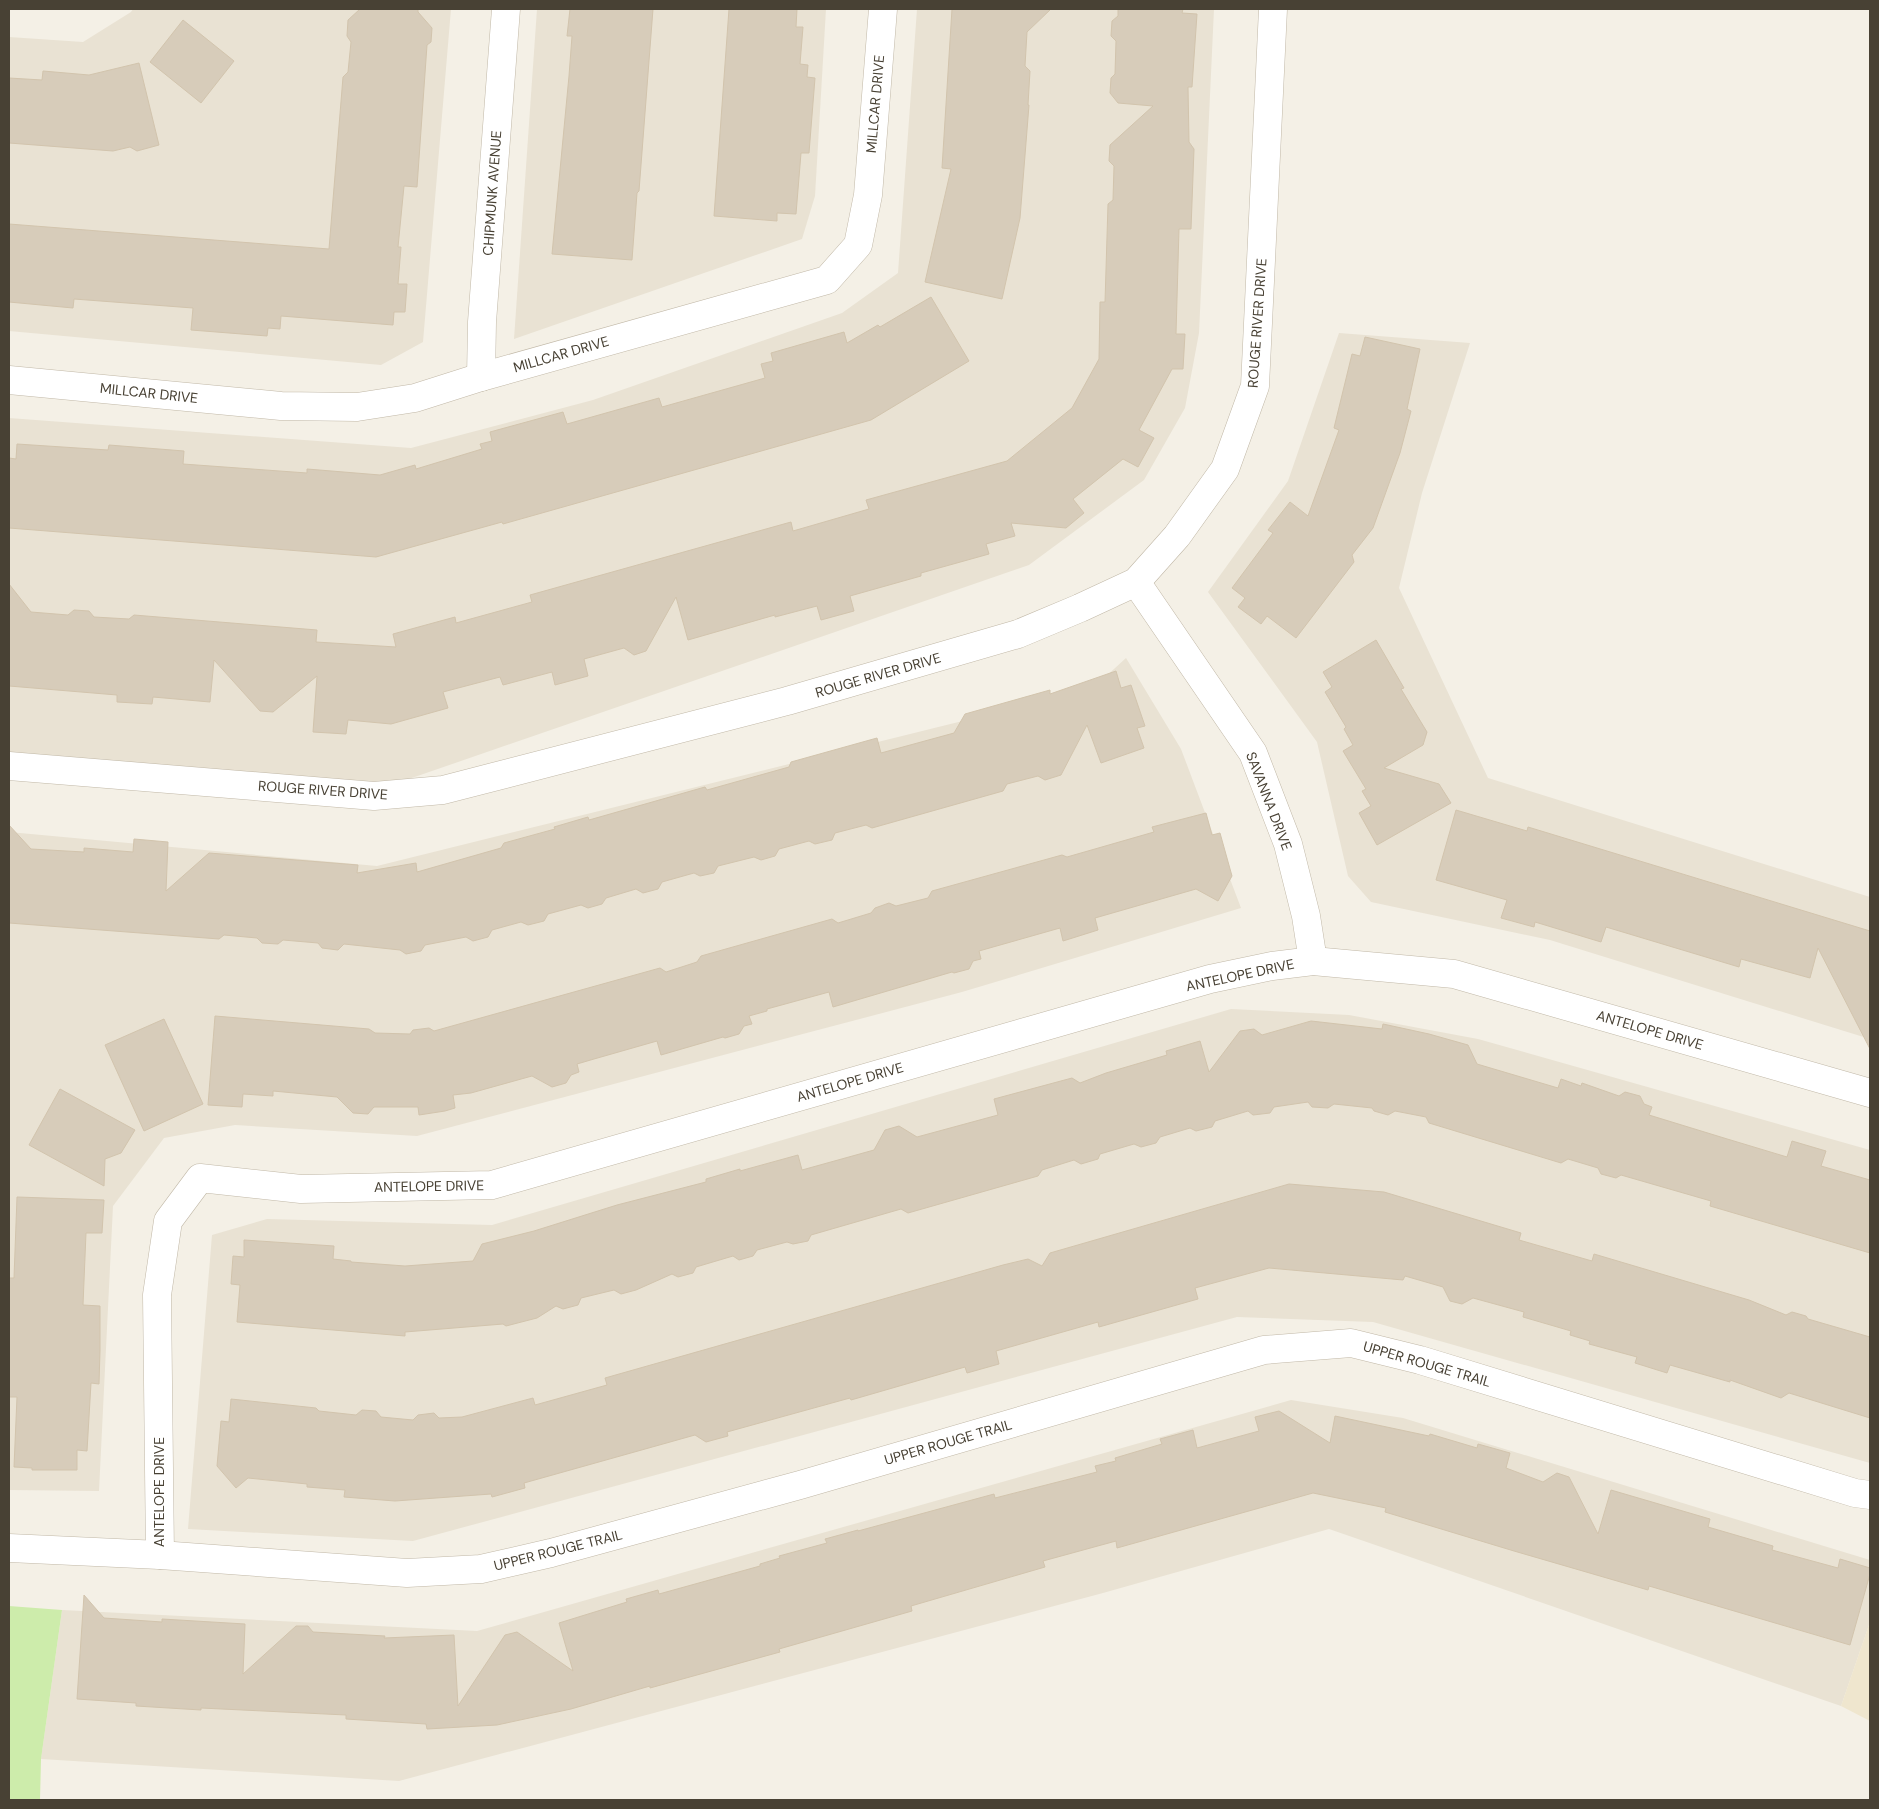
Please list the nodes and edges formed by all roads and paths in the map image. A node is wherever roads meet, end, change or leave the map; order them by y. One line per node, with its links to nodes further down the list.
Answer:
1 (506, 9): 4 (street, CHIPMUNK AVENUE)
2 (883, 9): 4 (street, MILLCAR DRIVE)
3 (1273, 9): 6 (street, ROUGE RIVER DRIVE)
4 (481, 377): 5 (street, MILLCAR DRIVE)
5 (9, 380)
6 (1136, 582): 7 (street, ROUGE RIVER DRIVE); 8 (street, SAVANNA DRIVE)
7 (9, 766)
8 (1313, 961): 9 (street, ANTELOPE DRIVE); 12 (street, ANTELOPE DRIVE)
9 (1870, 1093)
10 (1870, 1495): 12 (street, UPPER ROUGE TRAIL)
11 (9, 1548): 12 (street, UPPER ROUGE TRAIL)
12 (160, 1556)

